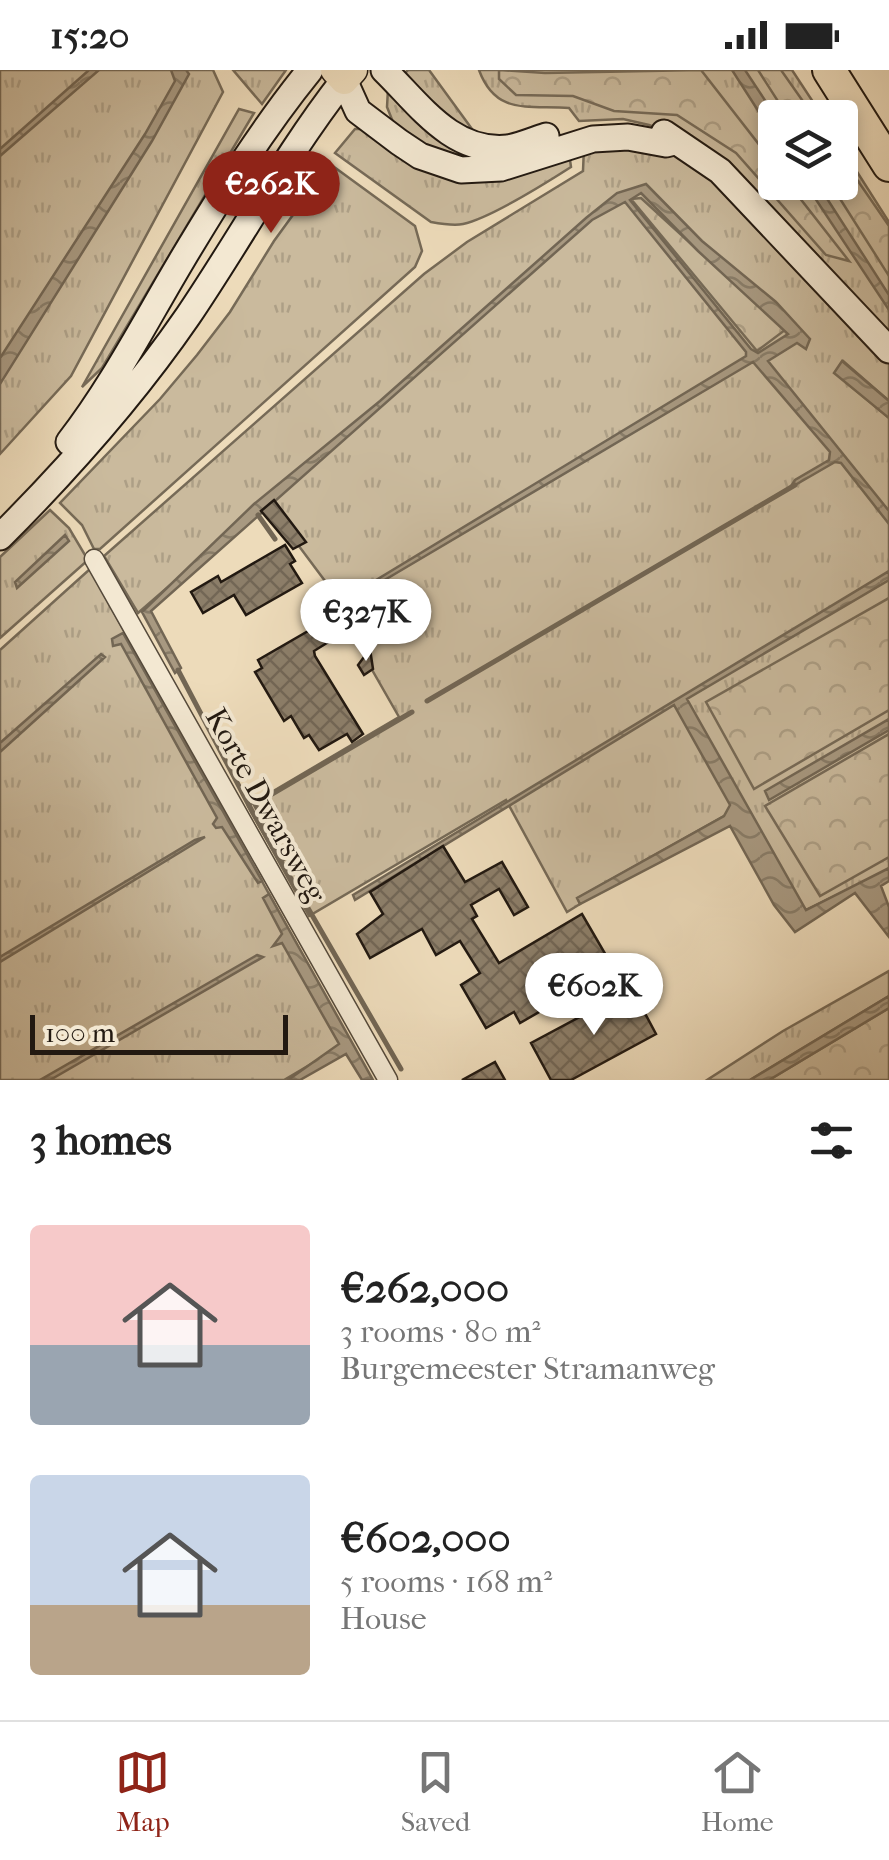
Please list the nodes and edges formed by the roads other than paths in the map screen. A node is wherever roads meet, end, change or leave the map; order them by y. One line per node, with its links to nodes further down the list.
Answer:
1 (310, 70): 10 (main road)
2 (384, 70): 7 (main road)
3 (828, 70): 8 (highway)
4 (344, 73): 5 (main road); 6 (main road)
5 (358, 111): 6 (main road); 7 (main road)
6 (305, 130): 11 (main road)
7 (674, 142): 9 (main road)
8 (889, 165)
9 (889, 350)
10 (0, 514)
11 (0, 537)
12 (94, 559): 13 (street, Korte Dwarsweg)
13 (388, 1080)

